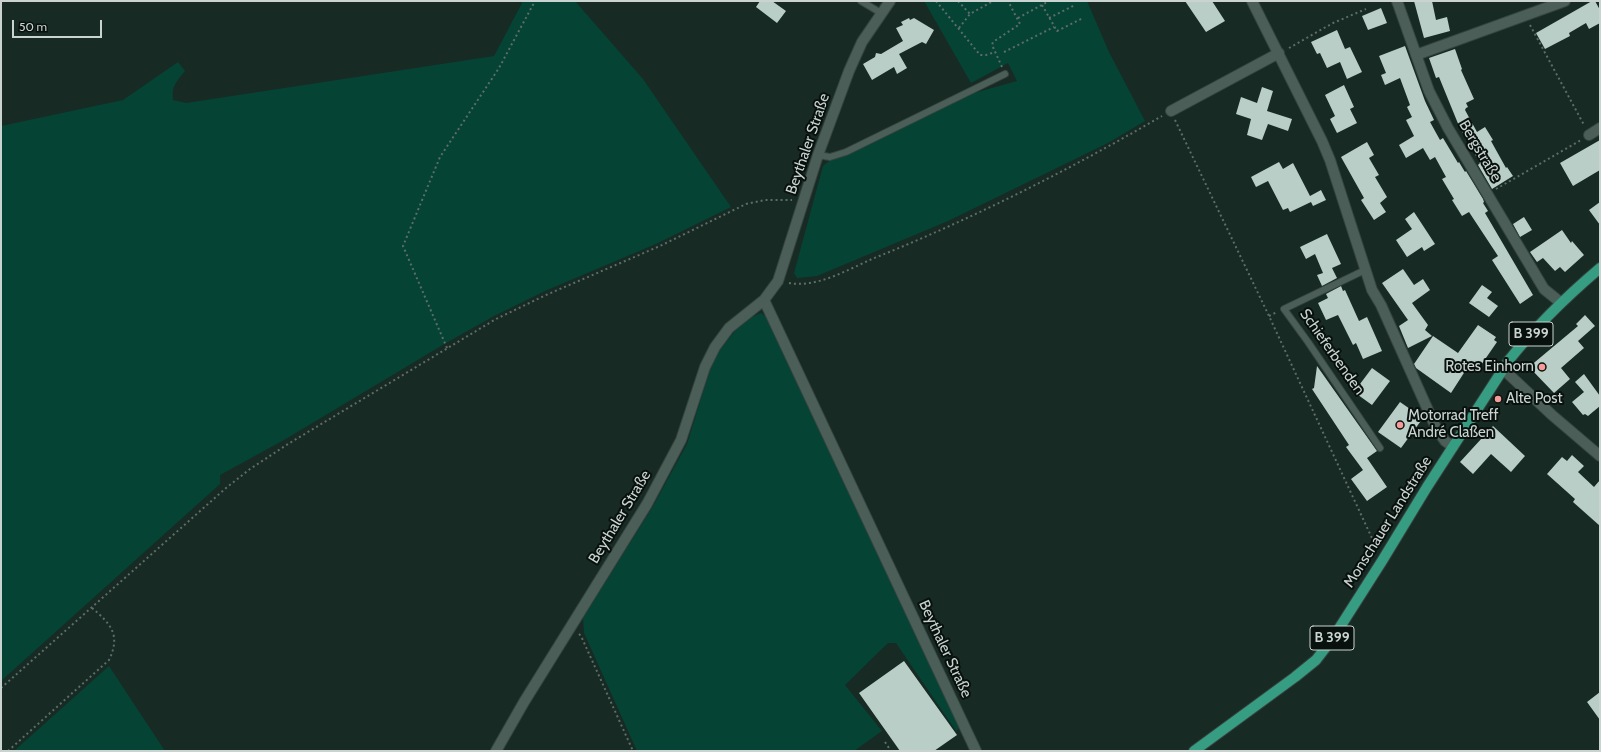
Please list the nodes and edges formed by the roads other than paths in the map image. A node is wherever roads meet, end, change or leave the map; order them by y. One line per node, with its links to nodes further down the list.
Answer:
1 (861, 1): 6 (lane)
2 (890, 1): 6 (street, Beythaler Straße)
3 (1252, 1): 7 (street)
4 (1397, 1): 8 (street, Bergstraße)
5 (1565, 1): 8 (street)
6 (880, 14): 13 (street, Beythaler Straße)
7 (1279, 53): 10 (street); 15 (street)
8 (1416, 54): 17 (street, Bergstraße)
9 (1005, 74): 13 (lane)
10 (1171, 111)
11 (1600, 128): 12 (street)
12 (1589, 135)
13 (818, 155): 16 (street, Beythaler Straße)
14 (1600, 268): 17 (main road, Monschauer Landstraße / B 399)
15 (1365, 270): 19 (street); 20 (lane, Schieferbenden)
16 (764, 300): 22 (street, Beythaler Straße); 23 (street, Beythaler Straße)
17 (1560, 302): 18 (main road, Monschauer Landstraße / B 399)
18 (1504, 369): 19 (main road, Monschauer Landstraße / B 399); 21 (street)
19 (1453, 447): 24 (main road, Monschauer Landstraße / B 399)
20 (1380, 448)
21 (1600, 456)
22 (496, 751)
23 (976, 751)
24 (1194, 751)

